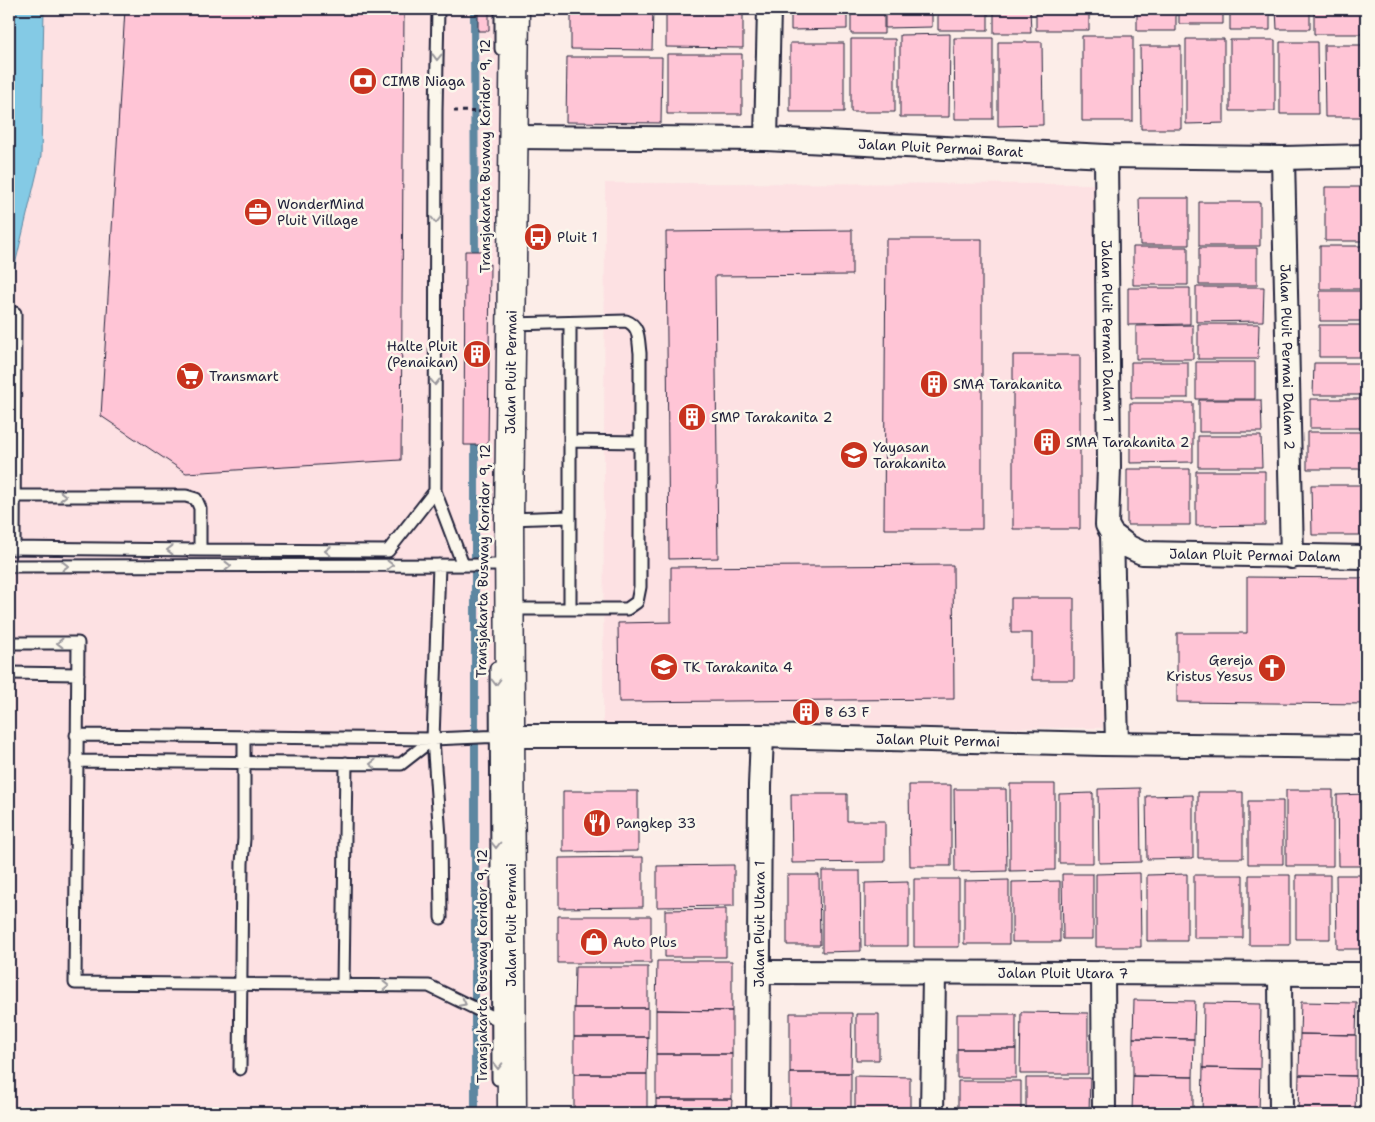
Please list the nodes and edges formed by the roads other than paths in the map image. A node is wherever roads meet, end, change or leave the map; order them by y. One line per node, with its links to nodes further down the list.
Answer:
1 (438, 9): 17 (lane, one-way to 17)
2 (501, 9): 5 (lane, Transjakarta Busway Koridor 9, 12)
3 (514, 9): 6 (street, Jalan Pluit Permai)
4 (769, 9): 7 (street)
5 (501, 65)
6 (513, 137): 7 (street, Jalan Pluit Permai Barat); 12 (street, Jalan Pluit Permai)
7 (766, 140): 8 (street, Jalan Pluit Permai Barat)
8 (1106, 156): 10 (street, Jalan Pluit Permai Barat); 21 (street, Jalan Pluit Permai Dalam 1)
9 (1366, 156): 10 (street, Jalan Pluit Permai Barat)
10 (1283, 158): 24 (street, Jalan Pluit Permai Dalam 2)
11 (15, 313): 18 (lane)
12 (511, 324): 13 (lane); 20 (street, Jalan Pluit Permai)
13 (570, 324): 15 (lane); 16 (lane)
14 (499, 369): 20 (lane, Transjakarta Busway Koridor 9, 12)
15 (570, 441): 16 (lane); 19 (lane)
16 (640, 442): 31 (lane)
17 (435, 491): 23 (lane, one-way to 23); 27 (lane)
18 (14, 496): 22 (lane); 23 (lane, one-way to 23)
19 (569, 517): 20 (lane); 31 (lane)
20 (503, 527): 28 (street, Jalan Pluit Permai)
21 (1112, 534): 24 (street, Jalan Pluit Permai Dalam); 41 (street, Jalan Pluit Permai Dalam 1)
22 (11, 548): 23 (lane, one-way to 22)
23 (200, 550)
24 (1292, 557): 25 (street, Jalan Pluit Permai Dalam)
25 (1366, 557)
26 (439, 565): 27 (lane); 29 (lane, one-way to 26); 40 (lane)
27 (465, 565): 28 (lane)
28 (497, 565): 30 (street, Jalan Pluit Permai)
29 (13, 566)
30 (509, 609): 31 (lane); 37 (street, Jalan Pluit Permai)
31 (570, 609)
32 (10, 643): 35 (lane, one-way to 32)
33 (496, 660): 37 (lane, Transjakarta Busway Koridor 9, 12, one-way to 37)
34 (10, 673): 35 (lane)
35 (78, 674): 36 (lane)
36 (76, 735): 39 (lane, Jalan Pluit Permai); 43 (lane)
37 (497, 736): 38 (street, Jalan Pluit Permai); 40 (lane, Jalan Pluit Permai); 54 (street, Jalan Pluit Permai, one-way to 54)
38 (762, 736): 41 (street, Jalan Pluit Permai); 47 (street, Jalan Pluit Utara 1)
39 (244, 737): 40 (lane, Jalan Pluit Permai); 44 (lane)
40 (433, 739): 45 (lane, one-way to 45); 46 (lane)
41 (1117, 744): 42 (street, Jalan Pluit Permai)
42 (1366, 747)
43 (76, 760): 44 (lane); 52 (lane)
44 (243, 762): 45 (lane); 52 (lane)
45 (346, 763): 53 (lane)
46 (441, 918)
47 (759, 972): 49 (street, Jalan Pluit Utara 7); 57 (street, Jalan Pluit Utara 1)
48 (1103, 972): 49 (street, Jalan Pluit Utara 7); 50 (street, Jalan Pluit Utara 7); 59 (street)
49 (934, 974): 58 (street)
50 (1280, 974): 51 (street, Jalan Pluit Utara 7); 60 (street)
51 (1366, 974)
52 (241, 984): 53 (lane); 55 (lane)
53 (343, 985): 54 (lane, one-way to 54)
54 (504, 1023): 56 (street, Jalan Pluit Permai, one-way to 56)
55 (240, 1069)
56 (505, 1104)
57 (758, 1113)
58 (932, 1113)
59 (1104, 1113)
60 (1280, 1113)

